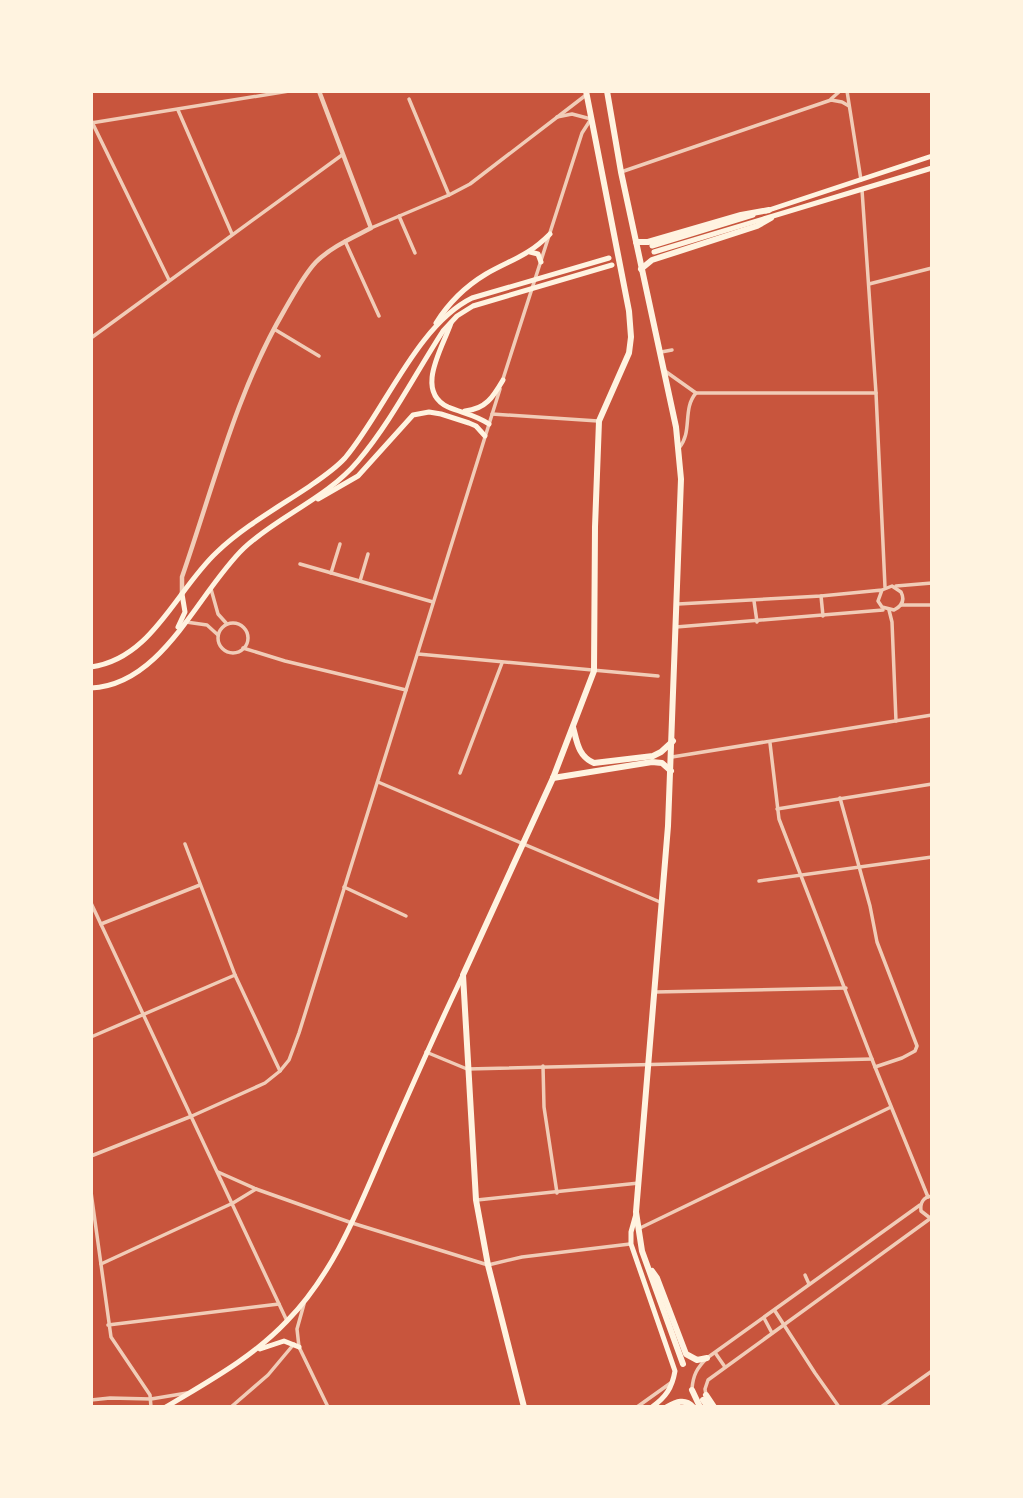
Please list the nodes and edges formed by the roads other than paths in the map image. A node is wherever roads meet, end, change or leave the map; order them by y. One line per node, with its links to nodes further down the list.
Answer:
1 (289, 91): 10 (street)
2 (319, 91): 14 (street)
3 (607, 91): 17 (highway)
4 (840, 91): 8 (street)
5 (847, 91): 9 (street)
6 (586, 93): 11 (street); 12 (highway)
7 (409, 99): 21 (street)
8 (829, 100): 9 (street); 17 (street)
9 (849, 106): 19 (street)
10 (178, 110): 13 (street); 25 (street)
11 (557, 117): 12 (street); 21 (street)
12 (591, 119): 26 (street); 51 (highway)
13 (91, 122): 35 (street)
14 (342, 155): 24 (street); 25 (street)
15 (932, 156): 18 (main road)
16 (932, 168): 20 (main road)
17 (621, 172): 28 (highway)
18 (878, 174): 19 (main road); 20 (main road)
19 (861, 180): 22 (main road)
20 (862, 190): 22 (main road); 36 (street)
21 (449, 195): 23 (street)
22 (770, 214): 28 (highway); 29 (main road); 34 (highway)
23 (400, 216): 24 (street); 31 (street)
24 (371, 228): 27 (street)
25 (232, 234): 35 (street)
26 (550, 234): 30 (main road); 32 (street)
27 (345, 241): 37 (street); 39 (street)
28 (636, 242): 34 (highway)
29 (653, 249)
30 (530, 252): 32 (main road); 41 (main road)
31 (415, 253)
32 (541, 262): 46 (street)
33 (932, 268): 36 (street)
34 (641, 269): 43 (highway)
35 (169, 280): 40 (street)
36 (869, 284): 48 (street)
37 (379, 316)
38 (452, 320): 41 (main road); 49 (main road); 55 (main road)
39 (274, 328): 44 (street); 65 (street)
40 (91, 338)
41 (426, 339): 65 (main road)
42 (672, 349): 43 (street)
43 (659, 352): 45 (highway)
44 (319, 356)
45 (664, 371): 47 (street); 54 (highway)
46 (503, 380): 49 (main road); 50 (street)
47 (696, 393): 48 (street); 54 (street)
48 (876, 393): 64 (street)
49 (462, 411): 52 (main road)
50 (492, 414): 51 (street); 52 (street)
51 (599, 421): 84 (highway)
52 (489, 424): 53 (street)
53 (485, 436): 55 (main road); 68 (street)
54 (679, 448): 69 (highway)
55 (309, 502): 63 (main road)
56 (340, 544): 59 (street)
57 (368, 554): 60 (street)
58 (300, 564): 59 (street)
59 (331, 573): 60 (street)
60 (360, 581): 68 (street)
61 (932, 583): 62 (street)
62 (892, 586): 64 (street); 70 (street)
63 (211, 588): 74 (main road); 76 (street)
64 (883, 589): 66 (street); 72 (street)
65 (182, 594): 79 (main road); 83 (main road)
66 (821, 596): 67 (street); 73 (street)
67 (754, 601): 69 (street); 75 (street)
68 (433, 602): 81 (street)
69 (676, 604): 77 (highway)
70 (901, 605): 71 (street); 72 (street)
71 (932, 605)
72 (890, 610): 73 (street); 89 (street)
73 (823, 616): 75 (street)
74 (186, 622): 78 (street); 79 (main road)
75 (757, 622): 77 (street)
76 (227, 624): 78 (street); 80 (street)
77 (676, 627): 91 (highway)
78 (218, 635): 80 (street)
79 (167, 643): 86 (main road)
80 (243, 648): 87 (street)
81 (418, 654): 82 (street); 87 (street)
82 (502, 663): 84 (street); 96 (street)
83 (91, 667)
84 (594, 671): 85 (street); 90 (highway)
85 (658, 676)
86 (91, 688)
87 (406, 690): 99 (street)
88 (932, 715): 89 (street)
89 (896, 721): 92 (street)
90 (573, 725): 93 (highway); 98 (highway)
91 (673, 740): 93 (highway); 94 (highway)
92 (770, 743): 94 (street); 102 (street)
93 (581, 753): 97 (highway)
94 (672, 757): 95 (highway)
95 (671, 771): 97 (highway); 112 (highway)
96 (460, 773)
97 (579, 773): 98 (highway)
98 (552, 778): 104 (highway)
99 (378, 782): 104 (street); 110 (street)
100 (932, 784): 101 (street)
101 (840, 798): 102 (street); 106 (street)
102 (777, 809): 107 (street)
103 (185, 844): 109 (street)
104 (523, 845): 112 (street); 116 (highway)
105 (932, 857): 106 (street)
106 (860, 868): 107 (street); 125 (street)
107 (803, 876): 108 (street); 117 (street)
108 (760, 881)
109 (200, 885): 114 (street); 115 (street)
110 (344, 887): 113 (street); 127 (street)
111 (91, 903): 114 (street)
112 (662, 903): 118 (highway)
113 (407, 916)
114 (101, 924): 119 (street)
115 (235, 975): 119 (street); 127 (street)
116 (463, 975): 121 (main road); 126 (highway)
117 (846, 988): 118 (street); 122 (street)
118 (654, 992): 123 (highway)
119 (143, 1014): 120 (street); 129 (street)
120 (91, 1037)
121 (426, 1052): 126 (street); 142 (main road)
122 (872, 1059): 123 (street); 125 (street)
123 (649, 1065): 124 (street); 132 (highway)
124 (543, 1066): 126 (street); 135 (street)
125 (875, 1067): 128 (street)
126 (467, 1069): 137 (highway)
127 (280, 1071): 129 (street)
128 (891, 1107): 136 (street); 143 (street)
129 (192, 1116): 130 (street); 131 (street)
130 (91, 1156)
131 (216, 1171): 133 (street); 138 (street)
132 (639, 1183): 135 (street); 140 (highway)
133 (256, 1189): 138 (street); 142 (street)
134 (91, 1192): 145 (street)
135 (557, 1193): 137 (street)
136 (930, 1196): 139 (street)
137 (476, 1200): 147 (highway)
138 (233, 1203): 145 (street); 151 (street)
139 (920, 1205): 141 (street); 149 (street)
140 (636, 1212): 143 (highway); 144 (main road)
141 (931, 1218): 155 (street)
142 (352, 1223): 147 (street); 150 (main road)
143 (638, 1229): 146 (highway)
144 (631, 1244): 147 (street); 165 (main road)
145 (102, 1264): 156 (street)
146 (646, 1264): 161 (highway); 162 (highway)
147 (488, 1265): 175 (highway)
148 (804, 1275): 149 (street)
149 (810, 1284): 152 (street)
150 (304, 1302): 154 (main road); 158 (street)
151 (279, 1304): 154 (street); 156 (street)
152 (775, 1311): 153 (street); 155 (street)
153 (764, 1318): 157 (street); 160 (street)
154 (287, 1321): 159 (main road)
155 (784, 1324): 157 (street); 182 (street)
156 (108, 1325): 169 (street)
157 (772, 1334): 163 (street)
158 (296, 1345): 159 (main road); 173 (street); 174 (street)
159 (257, 1350): 167 (main road)
160 (716, 1354): 161 (street); 163 (street)
161 (707, 1358): 166 (street)
162 (682, 1364)
163 (725, 1367): 170 (street)
164 (932, 1371): 183 (street)
165 (673, 1381): 176 (street); 177 (main road)
166 (692, 1390): 170 (highway)
167 (189, 1393): 169 (street); 172 (main road)
168 (91, 1399): 169 (street)
169 (151, 1399): 171 (street)
170 (703, 1401): 180 (highway); 181 (highway)
171 (151, 1407)
172 (166, 1407)
173 (231, 1407)
174 (328, 1407)
175 (524, 1407)
176 (637, 1407)
177 (652, 1407)
178 (667, 1407): 179 (highway)
179 (693, 1407)
180 (708, 1407)
181 (713, 1407)
182 (839, 1407)
183 (881, 1407)

